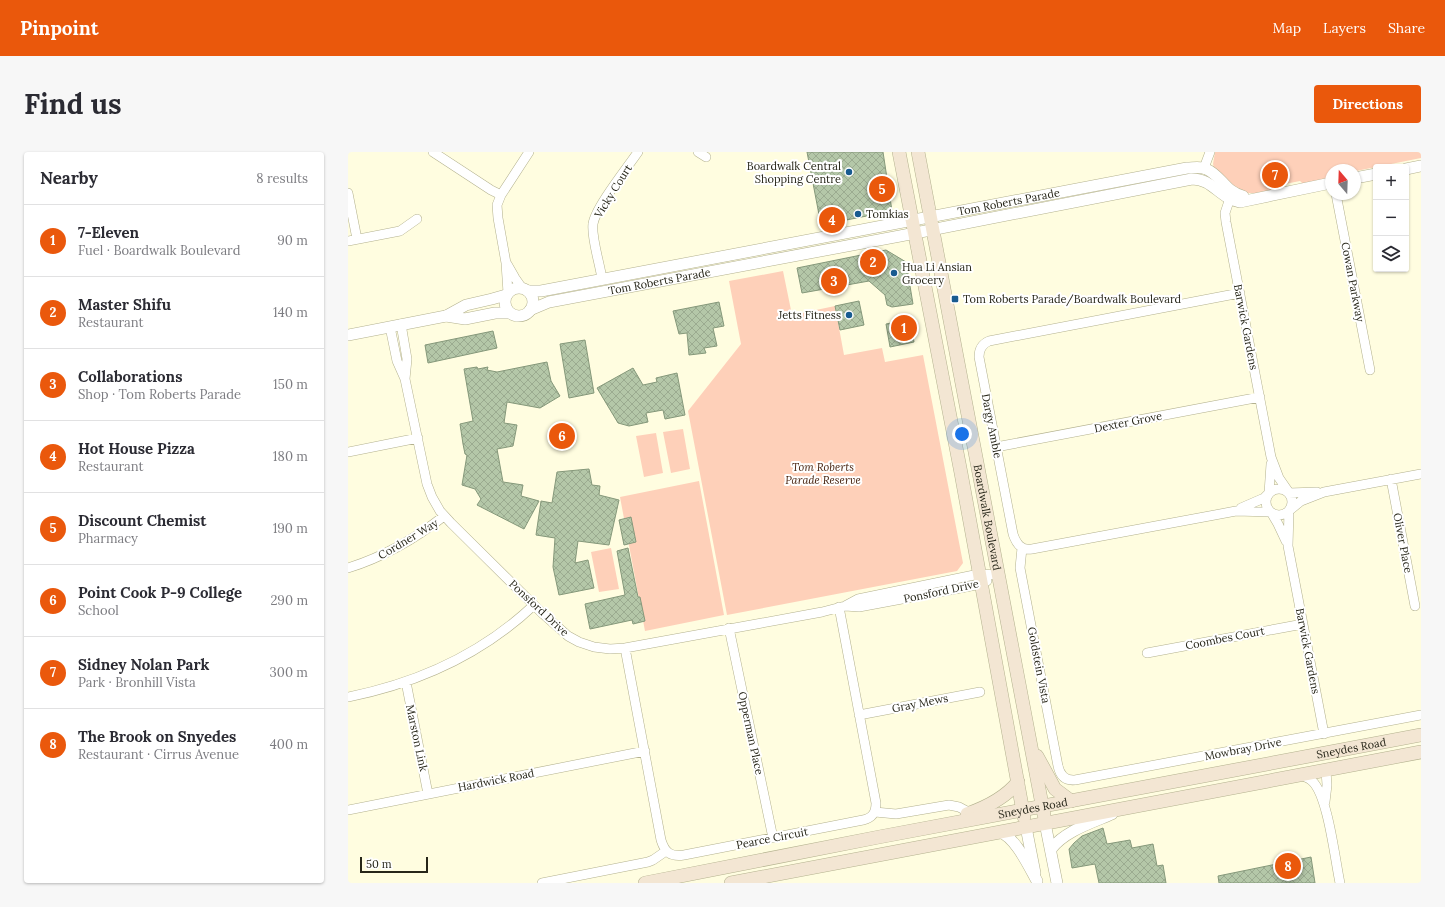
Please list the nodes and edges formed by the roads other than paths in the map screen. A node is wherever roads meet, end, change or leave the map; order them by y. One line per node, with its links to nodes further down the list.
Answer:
1 (433, 152): 15 (street)
2 (529, 152): 15 (street)
3 (638, 152): 29 (street, Vicky Court)
4 (899, 152): 20 (main road, Boardwalk Boulevard)
5 (918, 152): 21 (main road, Boardwalk Boulevard)
6 (1210, 152): 8 (street)
7 (1421, 166): 9 (street)
8 (1204, 168): 12 (street); 16 (street); 17 (street, Tom Roberts Parade)
9 (1409, 168)
10 (1373, 175): 11 (street)
11 (1361, 177)
12 (1200, 179): 16 (street); 17 (street, Tom Roberts Parade)
13 (1325, 184): 16 (street)
14 (348, 193): 24 (street)
15 (501, 195): 28 (street)
16 (1231, 195): 31 (street, Barwick Gardens)
17 (1071, 196): 21 (street, Tom Roberts Parade)
18 (1337, 200): 38 (street, Cowan Parkway)
19 (417, 218): 24 (street)
20 (912, 220): 21 (street, Tom Roberts Parade); 22 (main road, Boardwalk Boulevard); 23 (street, Tom Roberts Parade)
21 (931, 222): 22 (street, Tom Roberts Parade); 56 (main road, Boardwalk Boulevard)
22 (915, 233): 26 (street, Tom Roberts Parade); 57 (main road, Boardwalk Boulevard)
23 (812, 239): 25 (street, Tom Roberts Parade); 26 (street)
24 (353, 240)
25 (777, 245): 27 (street); 29 (street, Tom Roberts Parade)
26 (815, 252): 27 (street, Tom Roberts Parade)
27 (790, 257): 33 (street, Tom Roberts Parade)
28 (506, 263): 30 (street); 32 (street)
29 (602, 278): 30 (street, Tom Roberts Parade)
30 (525, 289): 32 (street); 33 (street)
31 (1240, 293): 39 (street, Barwick Gardens); 41 (street, Dargy Amble)
32 (507, 294): 34 (street); 35 (street)
33 (530, 310): 34 (street)
34 (510, 313): 35 (street)
35 (446, 316): 36 (street)
36 (396, 326): 37 (street); 40 (street, Ponsford Drive)
37 (348, 335)
38 (1370, 370)
39 (1260, 397): 41 (street, Dexter Grove); 43 (street, Barwick Gardens)
40 (418, 438): 42 (street); 52 (street, Ponsford Drive)
41 (996, 447): 54 (street, Dargy Amble)
42 (348, 452)
43 (1271, 457): 46 (street, Barwick Gardens); 48 (street, Barwick Gardens)
44 (1421, 474): 45 (street)
45 (1391, 479): 47 (street); 60 (street, Oliver Place)
46 (1288, 492): 47 (street); 48 (street); 49 (street)
47 (1324, 492): 49 (street)
48 (1269, 494): 50 (street); 51 (street)
49 (1289, 510): 51 (street); 53 (street, Barwick Gardens)
50 (1236, 511): 51 (street); 54 (street)
51 (1271, 512): 53 (street, Barwick Gardens)
52 (444, 516): 55 (street, Cordner Way); 58 (street, Ponsford Drive)
53 (1288, 546): 61 (street, Barwick Gardens)
54 (1022, 548): 78 (street, Goldstein Vista)
55 (348, 568)
56 (999, 575): 57 (street, Ponsford Drive); 72 (main road, Boardwalk Boulevard)
57 (980, 579): 59 (street, Ponsford Drive); 79 (main road, Boardwalk Boulevard)
58 (534, 605): 63 (street, Ponsford Drive); 65 (street)
59 (842, 606): 62 (street, Ponsford Drive); 68 (street)
60 (1415, 606)
61 (1303, 624): 64 (street, Coombes Court); 70 (street, Barwick Gardens)
62 (729, 628): 63 (street, Ponsford Drive); 92 (street, Opperman Place)
63 (625, 648): 73 (street)
64 (1147, 653)
65 (406, 682): 67 (street); 80 (street, Marston Link)
66 (980, 692): 68 (street, Gray Mews)
67 (348, 697)
68 (859, 715): 87 (street)
69 (1421, 715): 70 (street, Mowbray Drive)
70 (1324, 734): 78 (street, Mowbray Drive)
71 (1421, 735): 75 (main road, Sneydes Road)
72 (1030, 743): 81 (main road); 83 (main road, Boardwalk Boulevard)
73 (645, 751): 80 (street, Hardwick Road); 95 (street)
74 (1421, 752): 76 (main road, Sneydes Road)
75 (1302, 757): 76 (main road); 81 (main road, Sneydes Road)
76 (1326, 770): 77 (main road, Sneydes Road); 82 (street)
77 (1301, 775): 82 (street); 84 (main road, Sneydes Road)
78 (1066, 779)
79 (1018, 782): 86 (main road, Boardwalk Boulevard); 88 (main road)
80 (428, 794): 85 (street, Hardwick Road)
81 (1071, 801): 83 (main road, Sneydes Road)
82 (1324, 803): 102 (street)
83 (1042, 807): 86 (main road, Sneydes Road); 89 (main road, Boardwalk Boulevard)
84 (1129, 807): 89 (main road, Sneydes Road); 93 (street)
85 (348, 810)
86 (1023, 810): 88 (main road, Sneydes Road); 90 (main road, Boardwalk Boulevard)
87 (875, 812): 88 (street); 92 (street, Pearce Circuit)
88 (975, 816): 94 (main road)
89 (1045, 823): 90 (main road, Sneydes Road); 93 (street, Boardwalk Boulevard)
90 (1026, 827): 91 (main road, Sneydes Road); 97 (street, Boardwalk Boulevard)
91 (999, 832): 96 (main road, Sneydes Road); 97 (street)
92 (772, 838): 95 (street, Pearce Circuit)
93 (1050, 849): 101 (street, Boardwalk Boulevard)
94 (813, 850): 96 (main road); 99 (main road)
95 (666, 851): 98 (street)
96 (864, 857): 100 (main road, Sneydes Road)
97 (1037, 882)
98 (542, 883)
99 (645, 883)
100 (731, 883)
101 (1057, 883)
102 (1340, 883)

